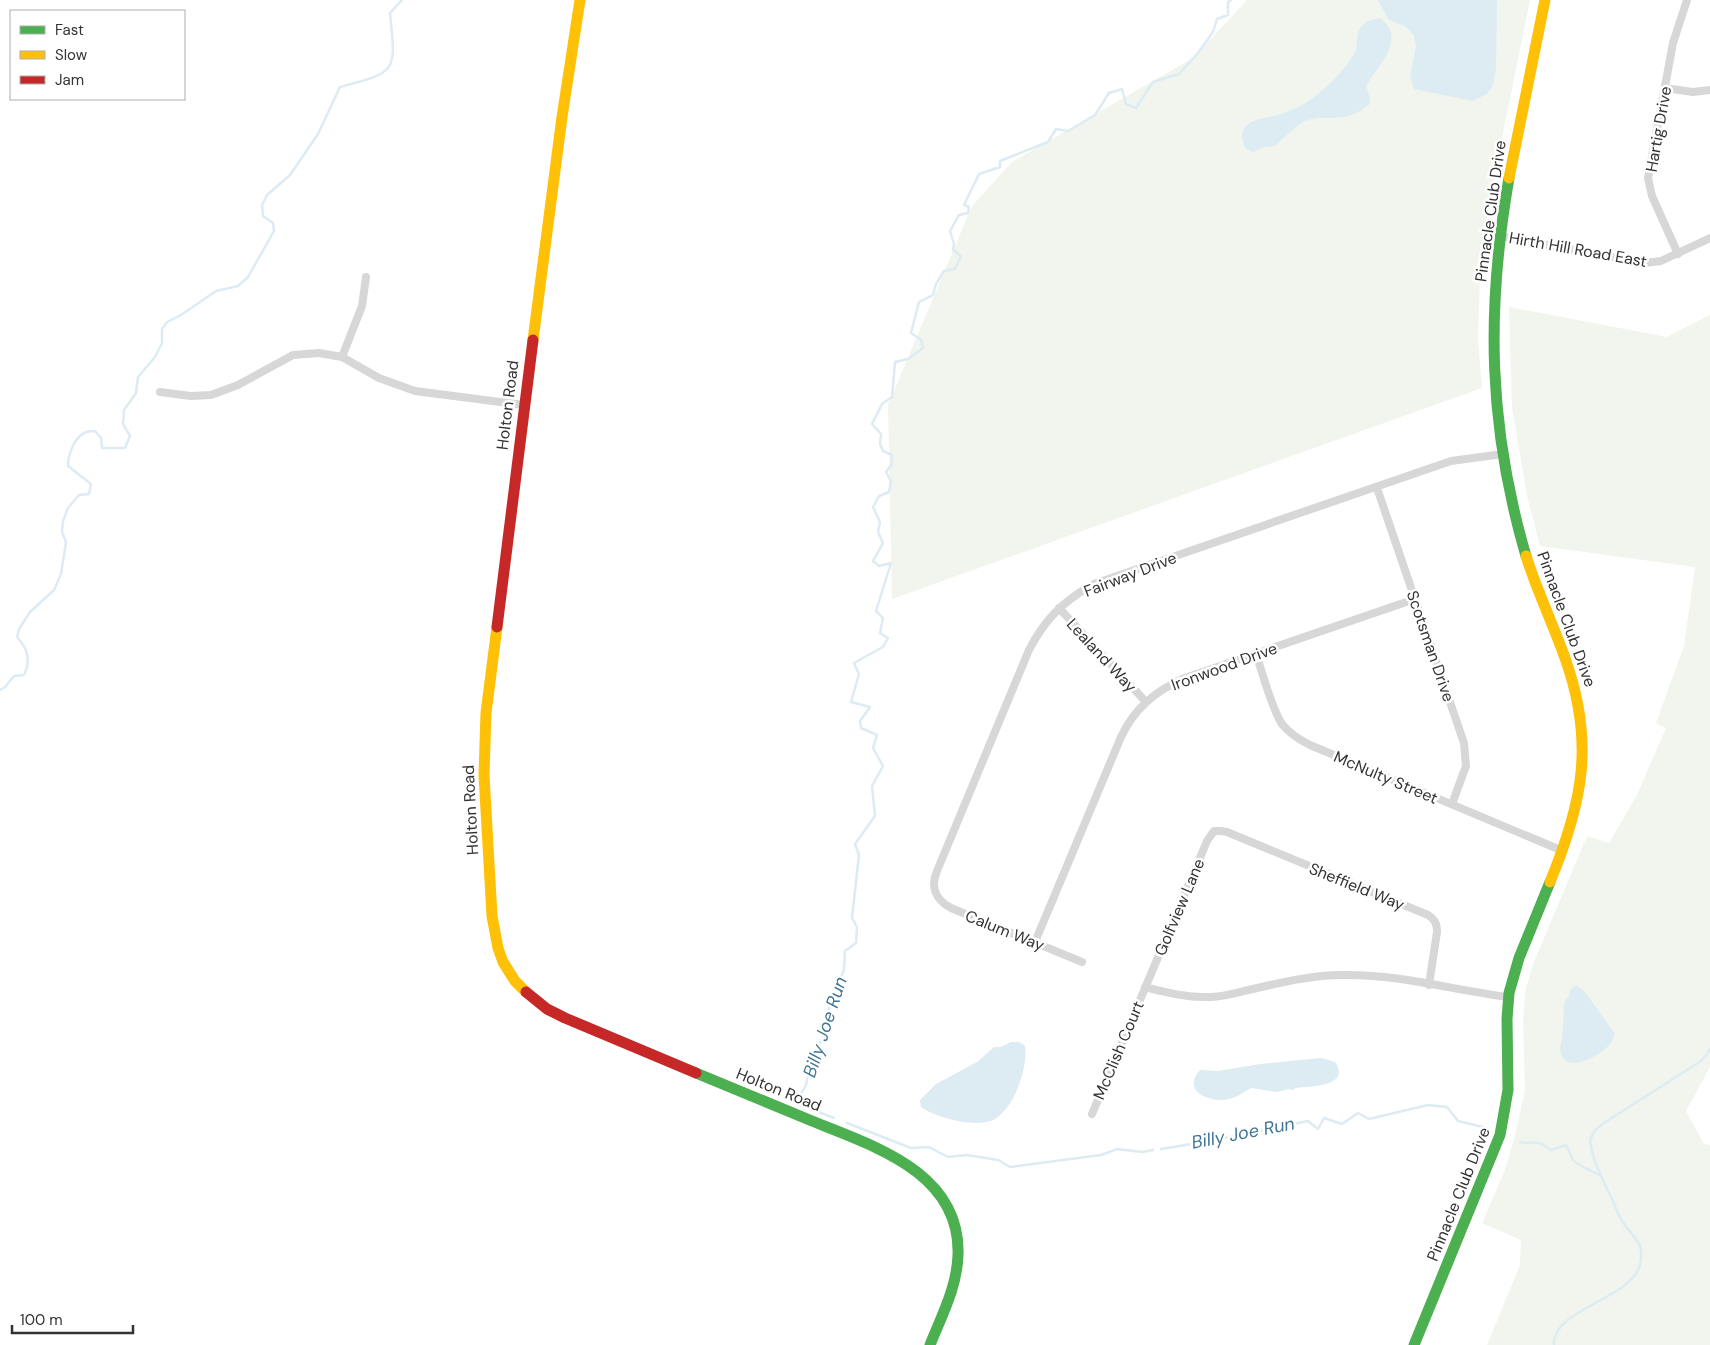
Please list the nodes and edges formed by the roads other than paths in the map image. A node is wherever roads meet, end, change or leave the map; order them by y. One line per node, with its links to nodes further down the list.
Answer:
1 (580, 0): 12 (street, Holton Road)
2 (1545, 0): 6 (street, Pinnacle Club Drive)
3 (1687, 0): 4 (street, Hartig Drive)
4 (1665, 88): 5 (street); 8 (street, Hartig Drive)
5 (1710, 90)
6 (1500, 236): 8 (street, Hirth Hill Road East); 13 (street, Pinnacle Club Drive)
7 (1710, 238): 8 (street, Hirth Hill Road East)
8 (1678, 254)
9 (366, 277): 10 (street)
10 (342, 357): 11 (street); 12 (street)
11 (160, 392)
12 (524, 405): 29 (street, Holton Road)
13 (1503, 454): 14 (street, Fairway Drive); 21 (street, Pinnacle Club Drive)
14 (1377, 488): 15 (street, Scotsman Drive); 16 (street, Fairway Drive)
15 (1415, 599): 17 (street, Ironwood Drive); 19 (street, Scotsman Drive)
16 (1058, 608): 18 (street, Lealand Way); 22 (street, Fairway Drive)
17 (1256, 654): 18 (street, Ironwood Drive); 19 (street, McNulty Street)
18 (1146, 702): 23 (street, Ironwood Drive)
19 (1452, 804): 21 (street, McNulty Street)
20 (1218, 831): 25 (street, Sheffield Way); 26 (street, Golfview Lane)
21 (1563, 851): 27 (street, Pinnacle Club Drive)
22 (934, 891): 23 (street, Calum Way)
23 (1035, 942): 24 (street, Calum Way)
24 (1082, 962)
25 (1430, 984): 26 (street); 27 (street)
26 (1145, 987): 28 (street, McClish Court)
27 (1508, 998): 30 (street, Pinnacle Club Drive)
28 (1092, 1114)
29 (930, 1345)
30 (1414, 1345)

